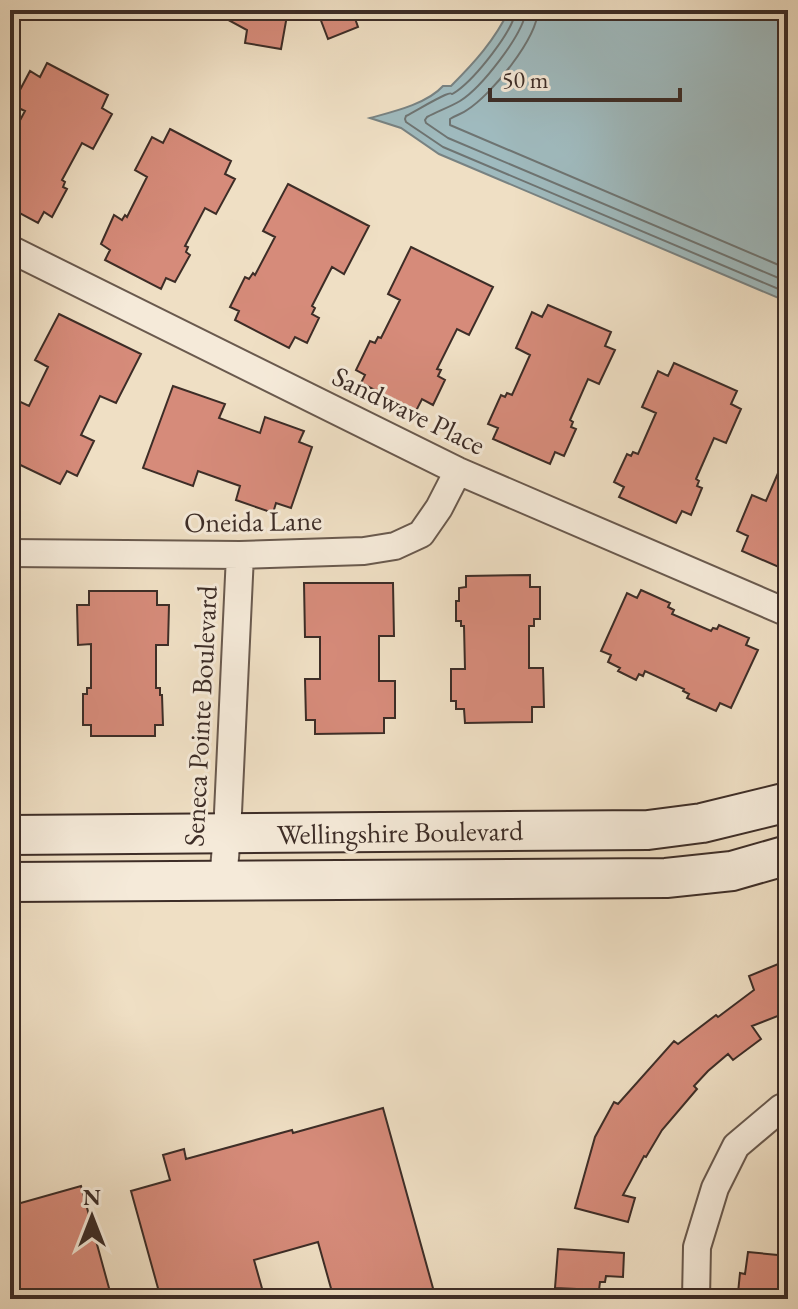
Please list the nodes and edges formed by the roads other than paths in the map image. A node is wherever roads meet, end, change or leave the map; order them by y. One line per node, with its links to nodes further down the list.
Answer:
1 (10, 249): 2 (street, Sandwave Place)
2 (458, 471): 4 (street, Oneida Lane); 5 (street, Sandwave Place)
3 (10, 553): 4 (street, Oneida Lane)
4 (240, 555): 7 (street, Seneca Pointe Boulevard)
5 (788, 613)
6 (788, 802): 7 (street, Wellingshire Boulevard)
7 (227, 834): 8 (street, Wellingshire Boulevard); 10 (street, Seneca Pointe Boulevard)
8 (10, 835)
9 (788, 855): 10 (street, Wellingshire Boulevard)
10 (223, 881): 11 (street, Wellingshire Boulevard)
11 (10, 882)
12 (788, 1105): 13 (street)
13 (696, 1299)

